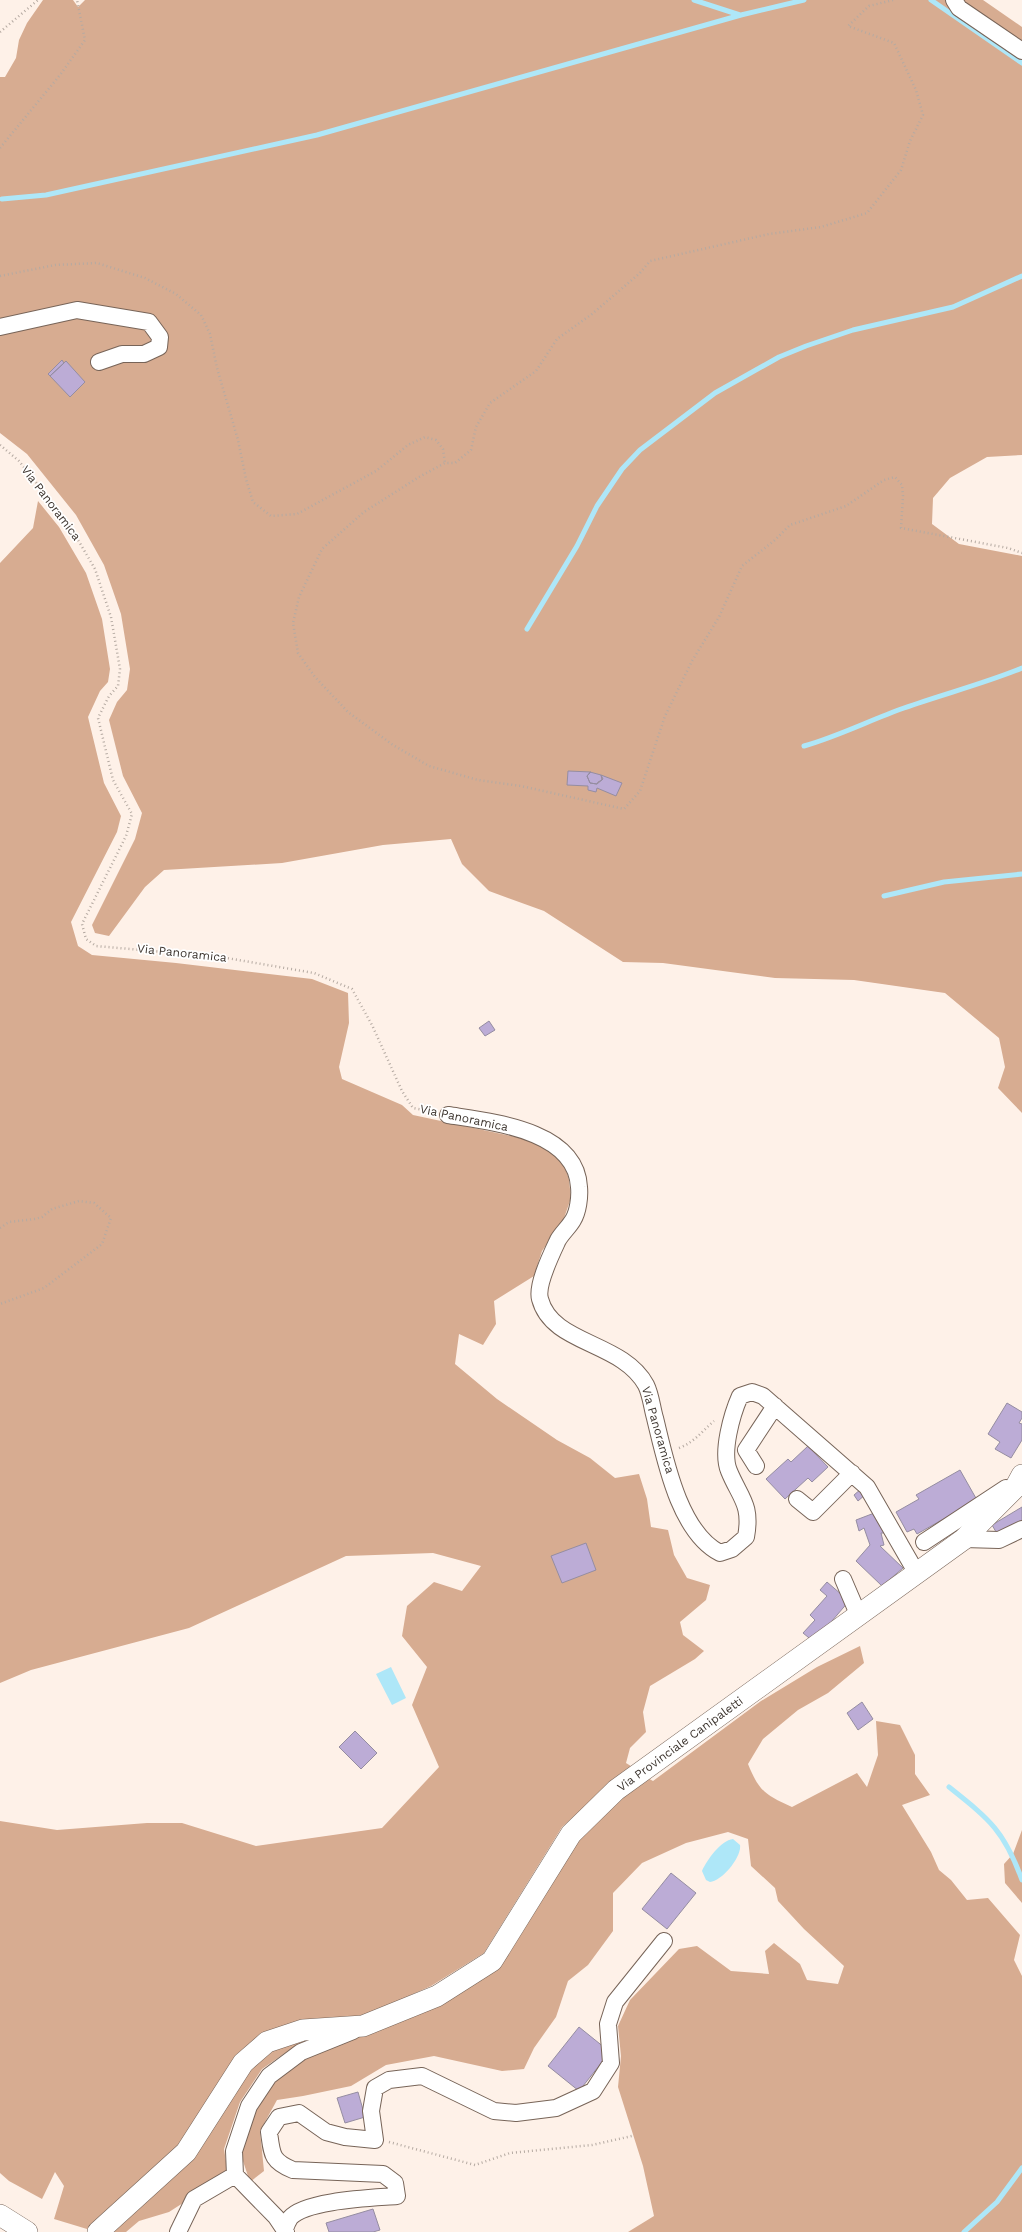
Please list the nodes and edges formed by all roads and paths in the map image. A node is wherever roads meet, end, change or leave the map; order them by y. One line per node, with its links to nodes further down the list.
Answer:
1 (38, 0): 5 (path)
2 (77, 0): 7 (path)
3 (893, 0): 12 (path)
4 (954, 0): 6 (street)
5 (0, 32)
6 (1022, 51)
7 (0, 148)
8 (0, 276): 12 (path)
9 (0, 327): 10 (street)
10 (99, 362)
11 (0, 446): 14 (path, Via Panoramica)
12 (445, 463): 13 (path)
13 (1022, 553)
14 (448, 1115): 19 (street, Via Panoramica)
15 (0, 1228): 16 (path)
16 (0, 1304)
17 (775, 1406): 18 (street, Via Panoramica); 20 (street); 21 (street, Via Panoramica)
18 (734, 1409): 19 (path); 19 (street, Via Panoramica)
19 (663, 1448)
20 (756, 1466)
21 (852, 1473): 23 (street); 27 (street, Via Panoramica)
22 (1022, 1476): 25 (main road, Via Provinciale Canipaletti); 26 (street)
23 (797, 1499)
24 (1022, 1529): 25 (street)
25 (964, 1540): 27 (main road, Via Provinciale Canipaletti)
26 (924, 1542)
27 (916, 1572): 29 (main road, Via Provinciale Canipaletti)
28 (843, 1579): 29 (street)
29 (858, 1614): 31 (main road, Via Provinciale Canipaletti)
30 (664, 1941): 33 (street)
31 (363, 2026): 34 (street); 38 (main road, Via Provinciale Canipaletti)
32 (632, 2136): 33 (path)
33 (375, 2140): 36 (street)
34 (235, 2175): 36 (street); 39 (street)
35 (0, 2215): 37 (main road)
36 (286, 2231)
37 (28, 2232)
38 (98, 2232)
39 (178, 2232)

